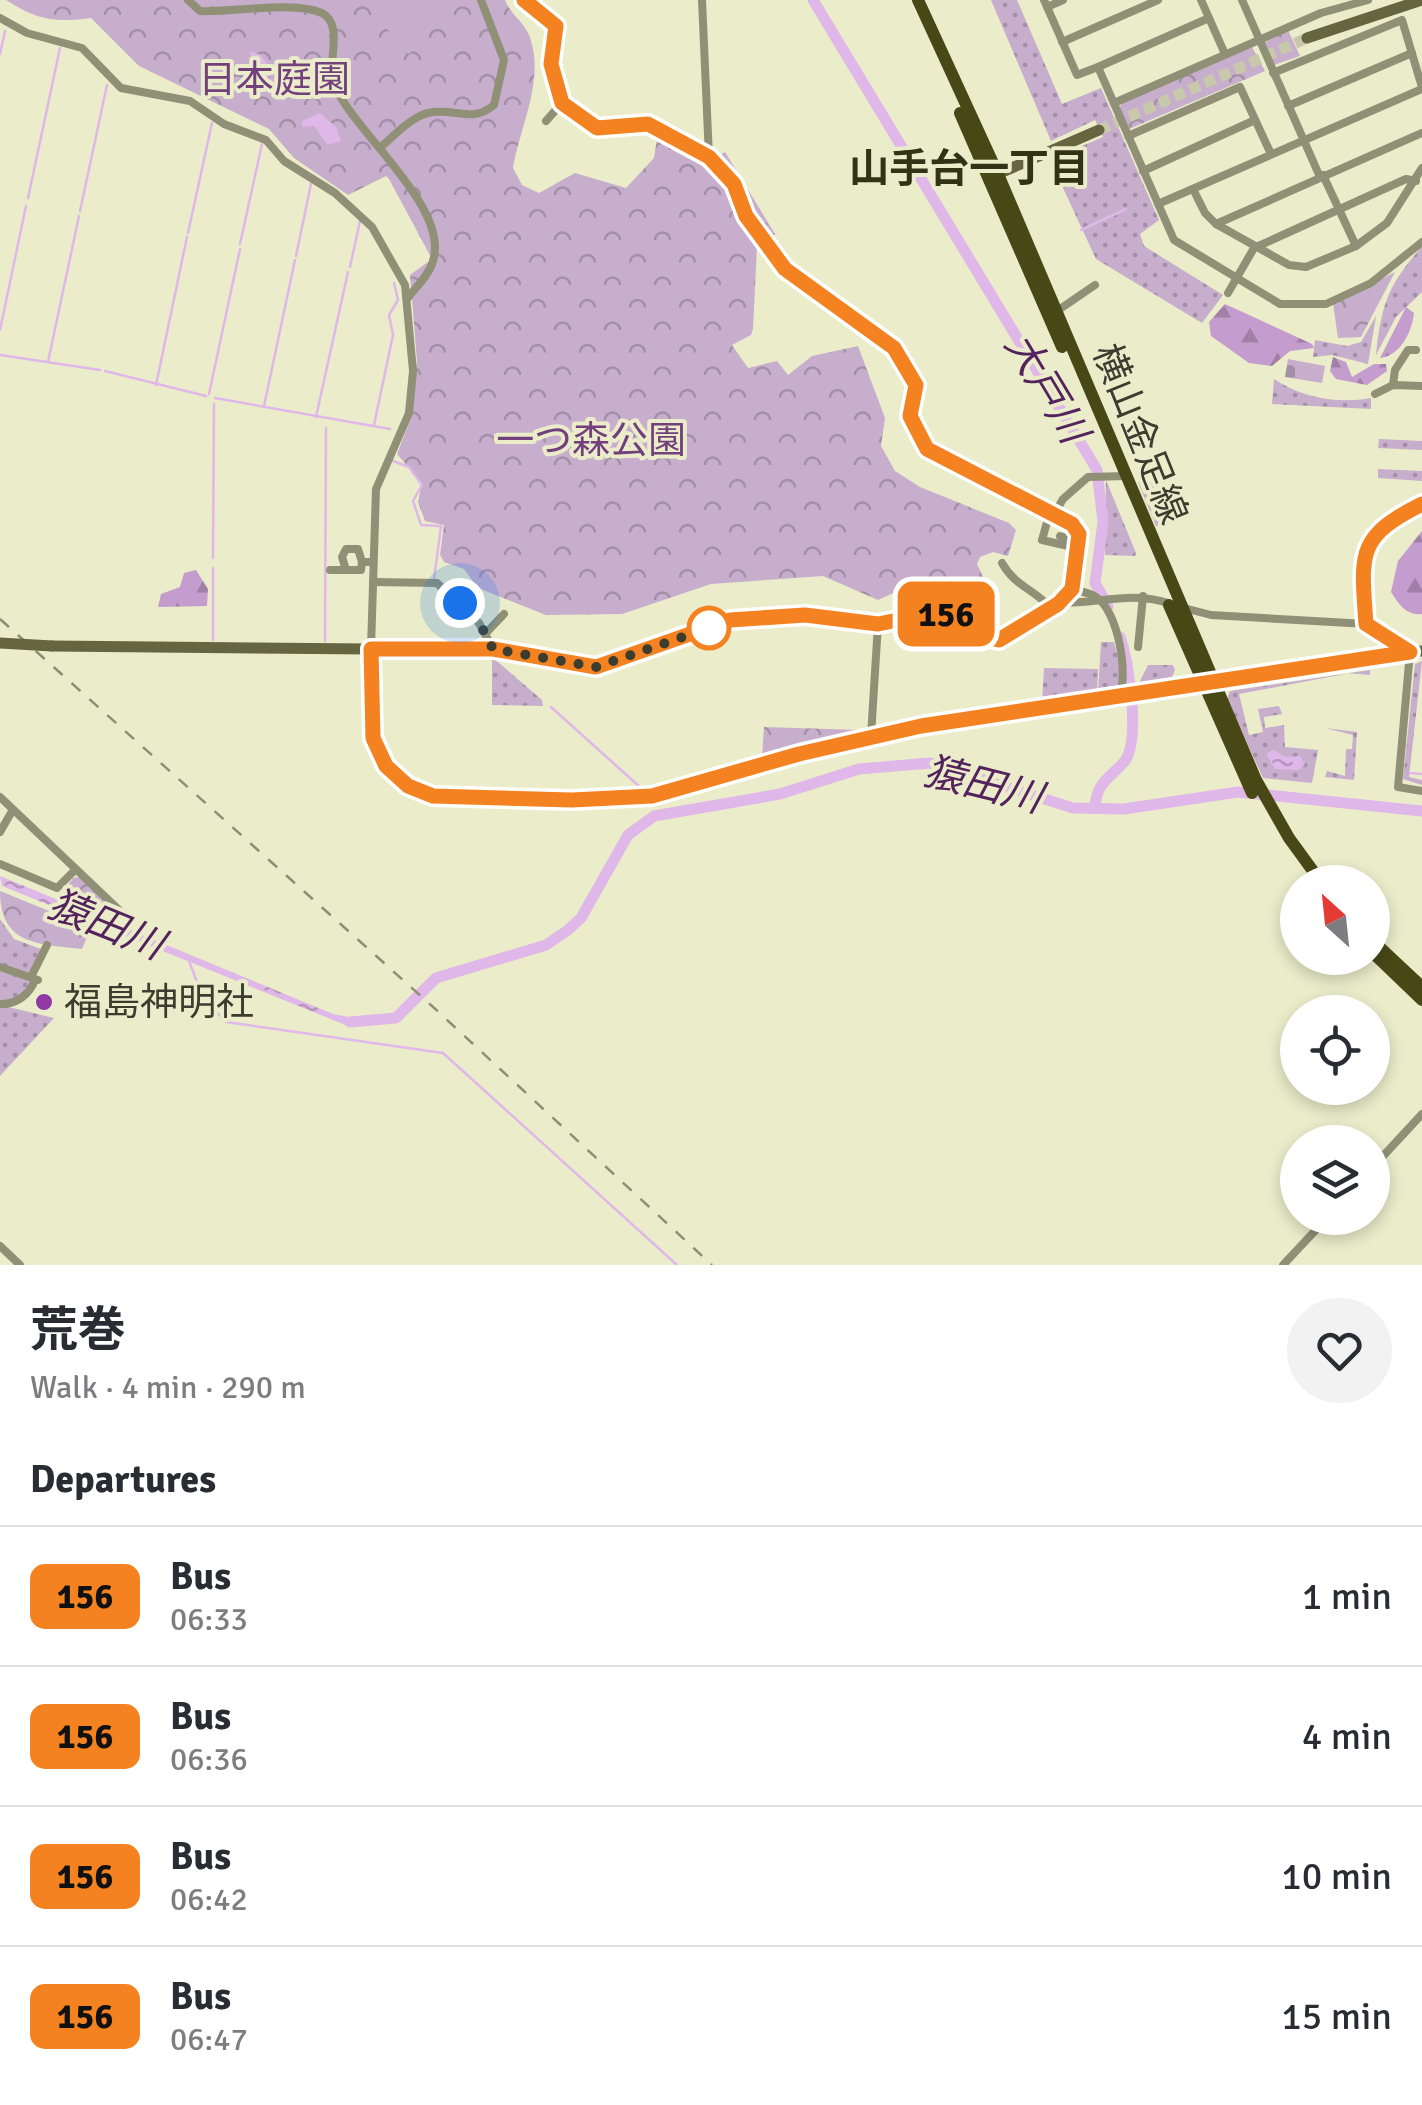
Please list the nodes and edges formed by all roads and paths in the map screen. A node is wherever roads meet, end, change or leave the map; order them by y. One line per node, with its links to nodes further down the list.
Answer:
1 (188, 0): 33 (street)
2 (480, 0): 33 (street)
3 (524, 0): 24 (street)
4 (702, 0): 35 (street)
5 (909, 0): 39 (main road, 横山金足線)
6 (918, 0): 39 (main road, 横山金足線)
7 (1064, 0): 13 (street)
8 (1158, 0): 18 (street)
9 (1201, 0): 15 (street)
10 (1368, 0): 17 (street)
11 (1422, 0): 16 (street)
12 (1246, 1): 17 (street)
13 (1045, 4): 18 (street)
14 (0, 18): 50 (street)
15 (1208, 18): 20 (street); 21 (street)
16 (1307, 38)
17 (1259, 40): 20 (street); 22 (street)
18 (1062, 42): 21 (street)
19 (1412, 53): 22 (street); 23 (street); 26 (street)
20 (1225, 54): 25 (street)
21 (1098, 67): 25 (street)
22 (1273, 73): 26 (street)
23 (1422, 88): 32 (street)
24 (562, 103): 28 (street); 35 (street)
25 (1114, 104): 31 (street)
26 (1288, 106): 32 (street)
27 (1255, 120): 31 (street); 34 (street); 36 (street)
28 (546, 122)
29 (1099, 130): 39 (street)
30 (1422, 133): 38 (street)
31 (1128, 136): 36 (street)
32 (1304, 140): 34 (street); 38 (street)
33 (381, 147): 50 (street)
34 (1270, 154): 40 (street)
35 (709, 157): 58 (street)
36 (1143, 171): 41 (street)
37 (1420, 175): 42 (street); 45 (street)
38 (1322, 176): 42 (street); 43 (street)
39 (987, 179): 51 (main road, 横山金足線); 56 (main road, 横山金足線)
40 (1192, 189): 41 (street); 43 (street)
41 (1158, 204): 47 (street)
42 (1339, 209): 45 (street); 46 (street)
43 (1216, 224): 46 (street)
44 (1422, 242): 47 (street)
45 (1356, 246): 46 (street)
46 (1254, 248): 47 (street)
47 (1236, 279): 49 (street)
48 (1094, 284): 51 (street)
49 (1228, 293)
50 (407, 299): 62 (street)
51 (1056, 311): 56 (main road, 横山金足線)
52 (1416, 350): 53 (street)
53 (1393, 385): 54 (street); 55 (street)
54 (1422, 386)
55 (1375, 394)
56 (1110, 476): 58 (street); 71 (main road, 横山金足線)
57 (1422, 504): 74 (street)
58 (1051, 516): 60 (street); 60 (street)
59 (1060, 536): 60 (street)
60 (1078, 545): 67 (street)
61 (362, 562): 62 (street); 65 (street); 65 (street)
62 (373, 562): 66 (street)
63 (1002, 563): 70 (street)
64 (330, 570): 65 (street)
65 (346, 570)
66 (373, 582): 75 (street); 78 (street)
67 (1072, 589): 69 (street); 70 (street)
68 (1143, 596): 69 (street); 71 (street); 77 (street)
69 (1104, 600): 70 (street); 82 (street)
70 (1054, 605): 73 (street)
71 (1174, 605): 74 (street); 81 (main road, 横山金足線)
72 (504, 614): 75 (street)
73 (878, 624): 79 (street); 83 (street)
74 (1366, 624): 80 (street)
75 (485, 634): 79 (street)
76 (0, 643): 78 (street, bridge)
77 (1138, 647)
78 (371, 649): 79 (street); 83 (street)
79 (493, 649)
80 (1416, 651): 81 (street); 84 (street)
81 (1207, 683): 82 (street); 86 (main road, 横山金足線)
82 (1126, 695): 83 (street)
83 (872, 736)
84 (1422, 791)
85 (0, 797): 87 (street)
86 (1262, 802): 90 (main road, 横山金足線); 91 (main road, 横山金足線)
87 (12, 812): 88 (street); 92 (street)
88 (0, 832)
89 (0, 864): 92 (street)
90 (1301, 865)
91 (1308, 865)
92 (74, 870): 93 (street)
93 (120, 911)
94 (47, 944): 98 (street)
95 (1390, 957): 99 (main road)
96 (0, 968): 98 (street)
97 (1390, 969): 100 (main road)
98 (35, 979): 101 (street)
99 (1422, 987)
100 (1422, 1000)
101 (0, 1004)
102 (1422, 1114): 103 (street)
103 (1390, 1149)
104 (1310, 1235): 107 (street)
105 (0, 1246): 106 (street)
106 (20, 1265)
107 (1283, 1265)

